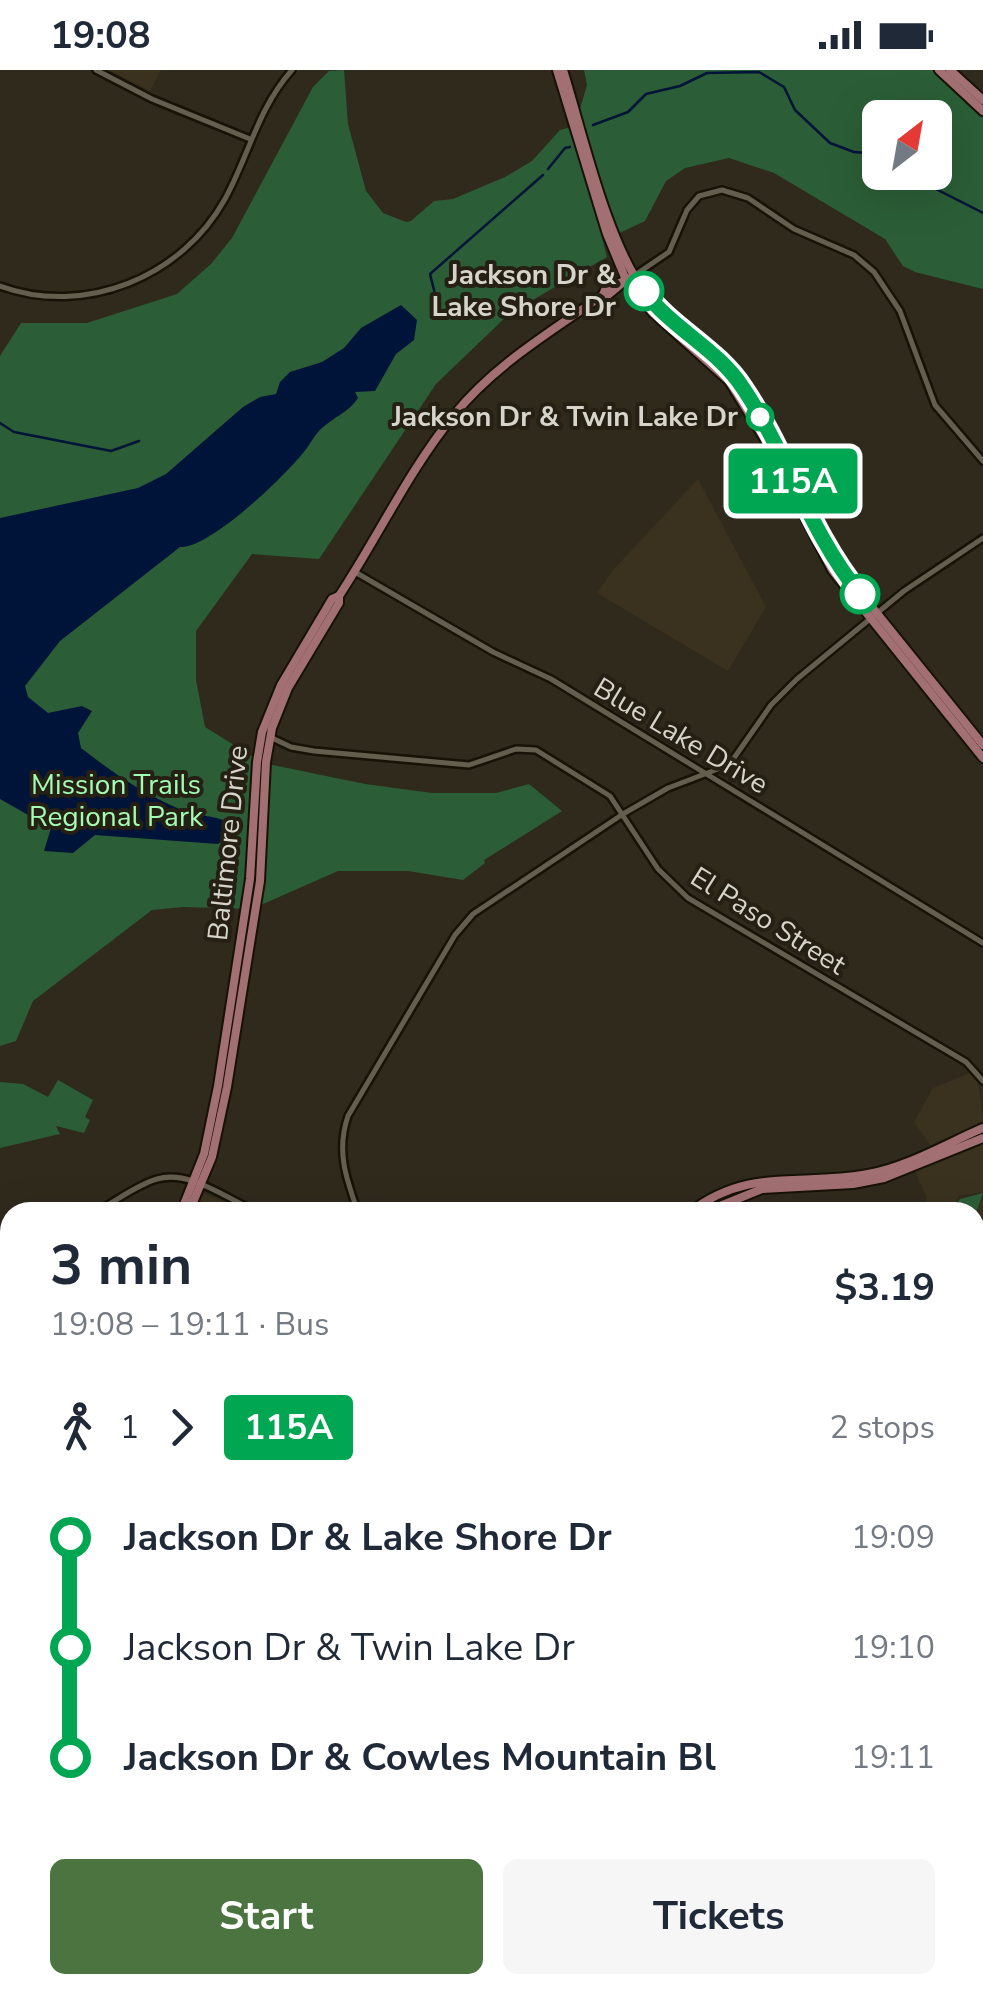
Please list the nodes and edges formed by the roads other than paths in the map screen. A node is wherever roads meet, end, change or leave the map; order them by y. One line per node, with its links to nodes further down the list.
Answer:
1 (96, 70): 8 (street)
2 (292, 70): 8 (street)
3 (560, 70): 9 (main road)
4 (939, 70): 7 (main road)
5 (950, 70): 6 (main road)
6 (983, 100)
7 (983, 111)
8 (250, 139): 10 (street)
9 (630, 278): 11 (street); 13 (main road); 15 (main road)
10 (0, 286)
11 (983, 461)
12 (983, 538): 15 (street)
13 (355, 572): 14 (main road); 19 (street, Blue Lake Drive)
14 (338, 596): 16 (main road, Baltimore Drive); 24 (main road, Baltimore Drive)
15 (873, 616): 17 (main road); 18 (main road); 19 (street)
16 (270, 737): 20 (street, El Paso Street); 24 (main road, Baltimore Drive)
17 (983, 746)
18 (983, 758)
19 (708, 774): 20 (street); 21 (street, Blue Lake Drive)
20 (623, 814): 22 (street, El Paso Street); 31 (street)
21 (983, 943)
22 (983, 1081)
23 (983, 1128): 32 (main road)
24 (213, 1135): 26 (main road, Baltimore Drive)
25 (983, 1138): 33 (main road)
26 (198, 1184): 27 (street); 28 (main road, Baltimore Drive); 29 (main road, Baltimore Drive); 30 (street)
27 (113, 1202)
28 (187, 1202)
29 (193, 1202)
30 (238, 1202)
31 (355, 1202)
32 (707, 1202)
33 (729, 1202)

